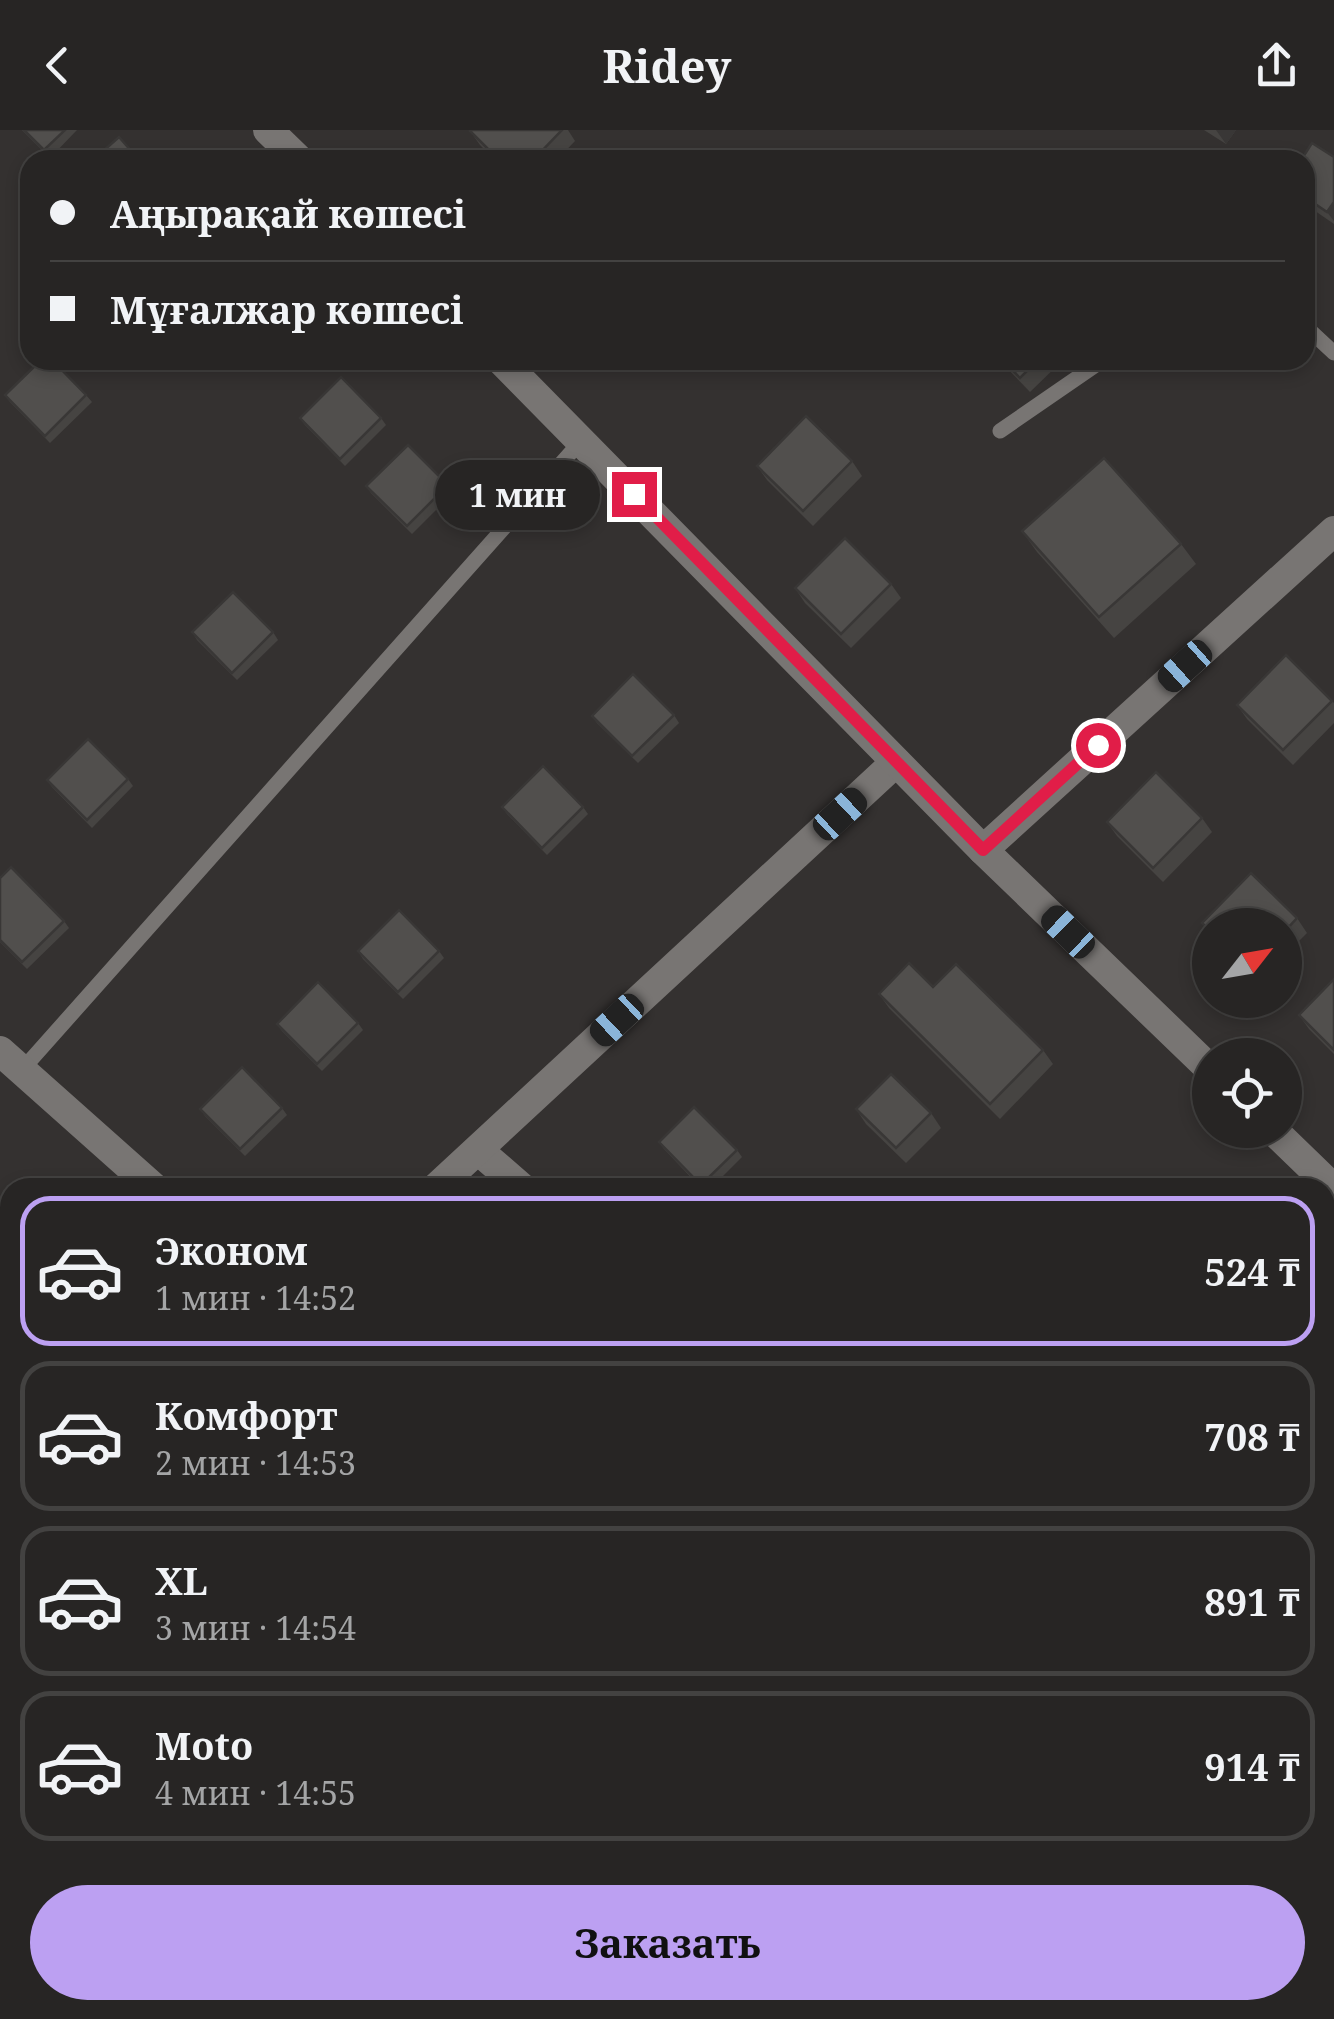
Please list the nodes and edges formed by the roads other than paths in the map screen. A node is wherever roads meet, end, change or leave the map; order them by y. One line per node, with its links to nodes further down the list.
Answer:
1 (268, 130): 2 (street)
2 (289, 150)
3 (1315, 335): 4 (lane)
4 (1334, 353)
5 (511, 370): 8 (street)
6 (1088, 370): 7 (lane)
7 (1000, 431)
8 (582, 440): 10 (street); 13 (lane)
9 (1332, 536): 11 (street)
10 (896, 762): 11 (street); 15 (street)
11 (983, 850): 12 (street)
12 (1192, 1052)
13 (10, 1061): 16 (street)
14 (1292, 1148): 19 (street)
15 (478, 1150): 17 (street); 18 (street)
16 (143, 1178)
17 (447, 1178)
18 (510, 1178)
19 (1324, 1178)

